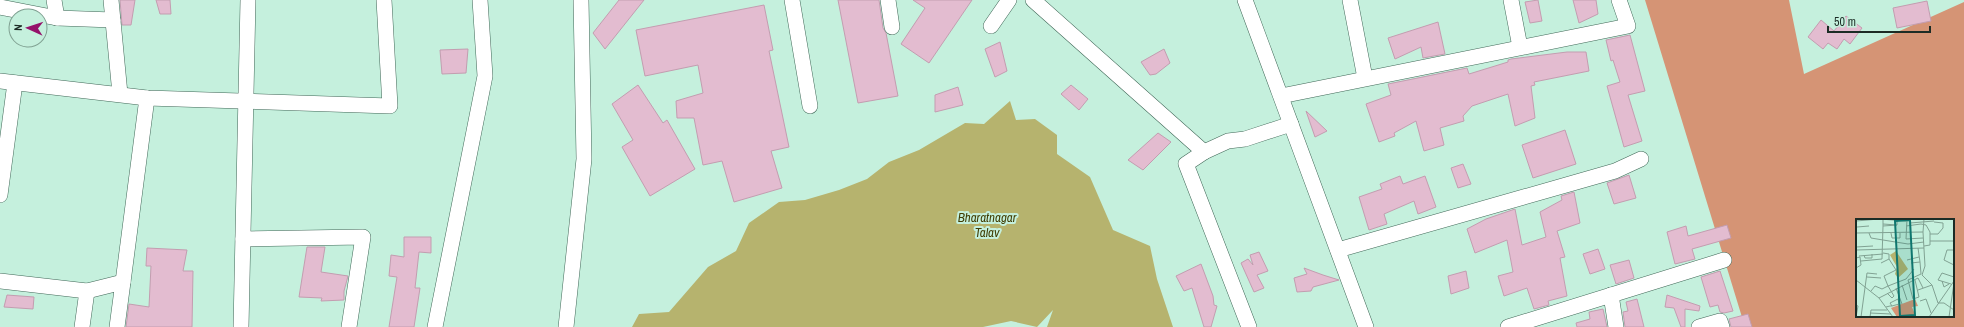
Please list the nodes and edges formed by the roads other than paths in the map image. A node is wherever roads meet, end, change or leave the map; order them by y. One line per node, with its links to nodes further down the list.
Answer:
1 (54, 0): 16 (street)
2 (111, 0): 17 (street)
3 (248, 0): 26 (street)
4 (384, 0): 26 (street)
5 (480, 0): 43 (street)
6 (581, 0): 44 (street)
7 (792, 0): 27 (street)
8 (888, 0): 19 (street)
9 (1009, 0): 18 (street)
10 (1033, 0): 29 (street)
11 (1245, 0): 24 (street)
12 (1350, 0): 21 (street)
13 (1511, 0): 20 (street)
14 (1619, 0): 20 (street)
15 (0, 7): 16 (street)
16 (57, 18): 17 (street)
17 (113, 20): 23 (street)
18 (991, 26)
19 (892, 27)
20 (1520, 48): 21 (street)
21 (1365, 78): 24 (street)
22 (7, 82): 23 (street); 31 (street)
23 (120, 94): 25 (street)
24 (1280, 96): 28 (street)
25 (147, 98): 26 (street); 36 (street)
26 (246, 100): 32 (street)
27 (810, 106)
28 (1291, 124): 29 (street); 33 (street)
29 (1204, 152): 45 (street)
30 (1641, 159): 33 (street)
31 (0, 195)
32 (243, 239): 41 (street); 42 (street)
33 (1338, 250): 46 (street)
34 (1724, 260): 38 (street)
35 (0, 281): 37 (street)
36 (123, 282): 37 (street); 40 (street)
37 (86, 291): 39 (street)
38 (1611, 295): 47 (street); 48 (street)
39 (82, 327)
40 (117, 327)
41 (241, 327)
42 (350, 327)
43 (435, 327)
44 (566, 327)
45 (1249, 327)
46 (1366, 327)
47 (1508, 327)
48 (1616, 327)
49 (1699, 327): 50 (street)
50 (1722, 327)

